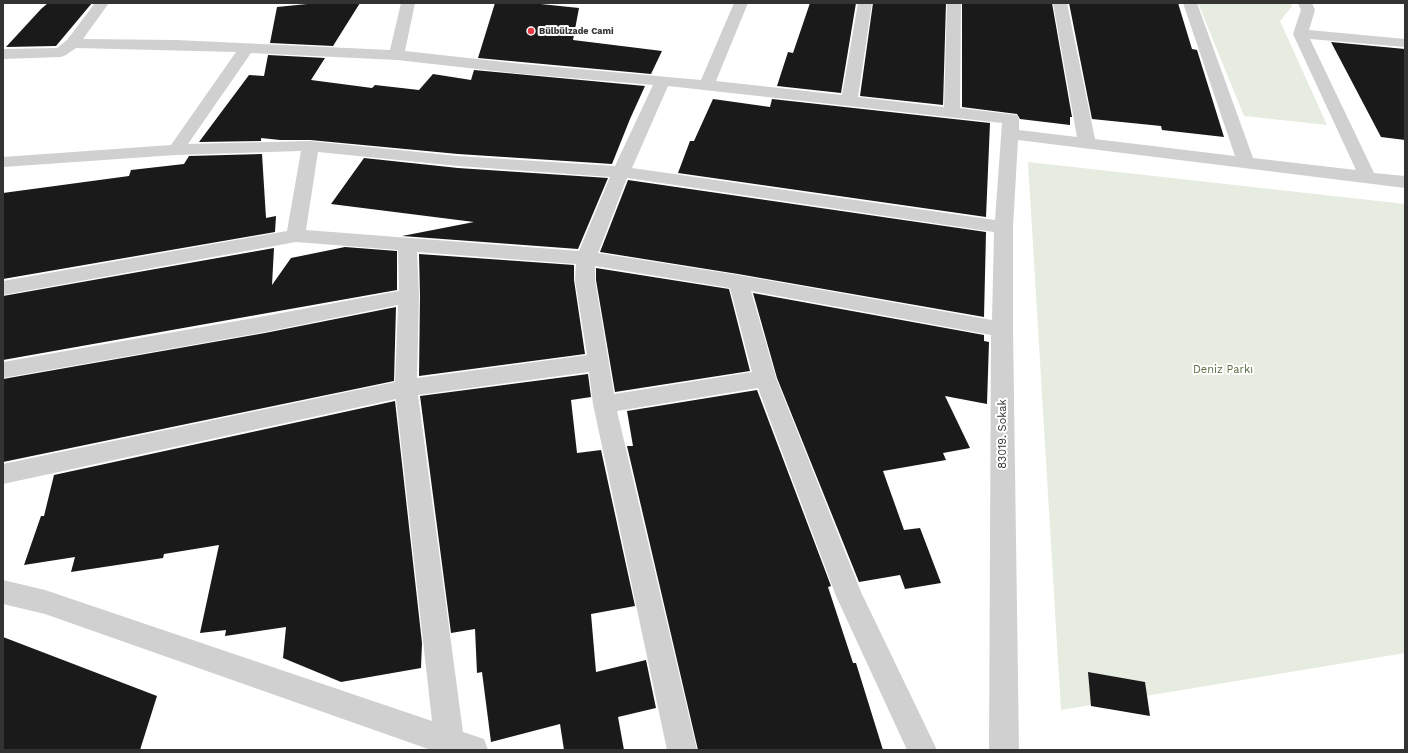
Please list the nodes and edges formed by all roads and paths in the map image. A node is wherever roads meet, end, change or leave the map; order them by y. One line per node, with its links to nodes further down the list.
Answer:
1 (102, 3): 11 (street)
2 (408, 3): 14 (street)
3 (741, 3): 16 (street)
4 (865, 3): 17 (street)
5 (954, 3): 18 (street)
6 (1060, 3): 20 (street)
7 (1190, 3): 24 (street)
8 (1305, 3): 9 (street)
9 (1300, 34): 10 (street); 26 (street)
10 (1405, 42)
11 (72, 43): 12 (street); 13 (street)
12 (247, 48): 14 (street); 22 (street)
13 (3, 54)
14 (396, 55): 15 (street)
15 (663, 81): 16 (street); 25 (street)
16 (707, 85): 17 (street)
17 (849, 100): 18 (street)
18 (952, 112): 19 (street)
19 (1011, 126): 20 (street); 28 (street, 83019. Sokak)
20 (1087, 144): 24 (street)
21 (310, 146): 22 (street); 25 (street); 29 (street)
22 (176, 150): 23 (street)
23 (3, 162)
24 (1246, 164): 26 (street)
25 (621, 172): 28 (street); 31 (street)
26 (1368, 178): 27 (street)
27 (1405, 182)
28 (1004, 227): 35 (street, 83019. Sokak)
29 (296, 236): 30 (street); 33 (street)
30 (407, 243): 31 (street); 34 (street)
31 (586, 258): 32 (street); 36 (street)
32 (738, 282): 35 (street); 38 (street)
33 (3, 288)
34 (409, 296): 37 (street); 39 (street)
35 (1002, 330): 46 (street, 83019. Sokak)
36 (599, 362): 39 (street); 40 (street)
37 (3, 370)
38 (765, 378): 40 (street); 45 (street)
39 (406, 388): 41 (street); 43 (street)
40 (604, 404): 44 (street)
41 (3, 474)
42 (3, 592): 43 (street)
43 (461, 745)
44 (682, 750)
45 (922, 750)
46 (1004, 750)

